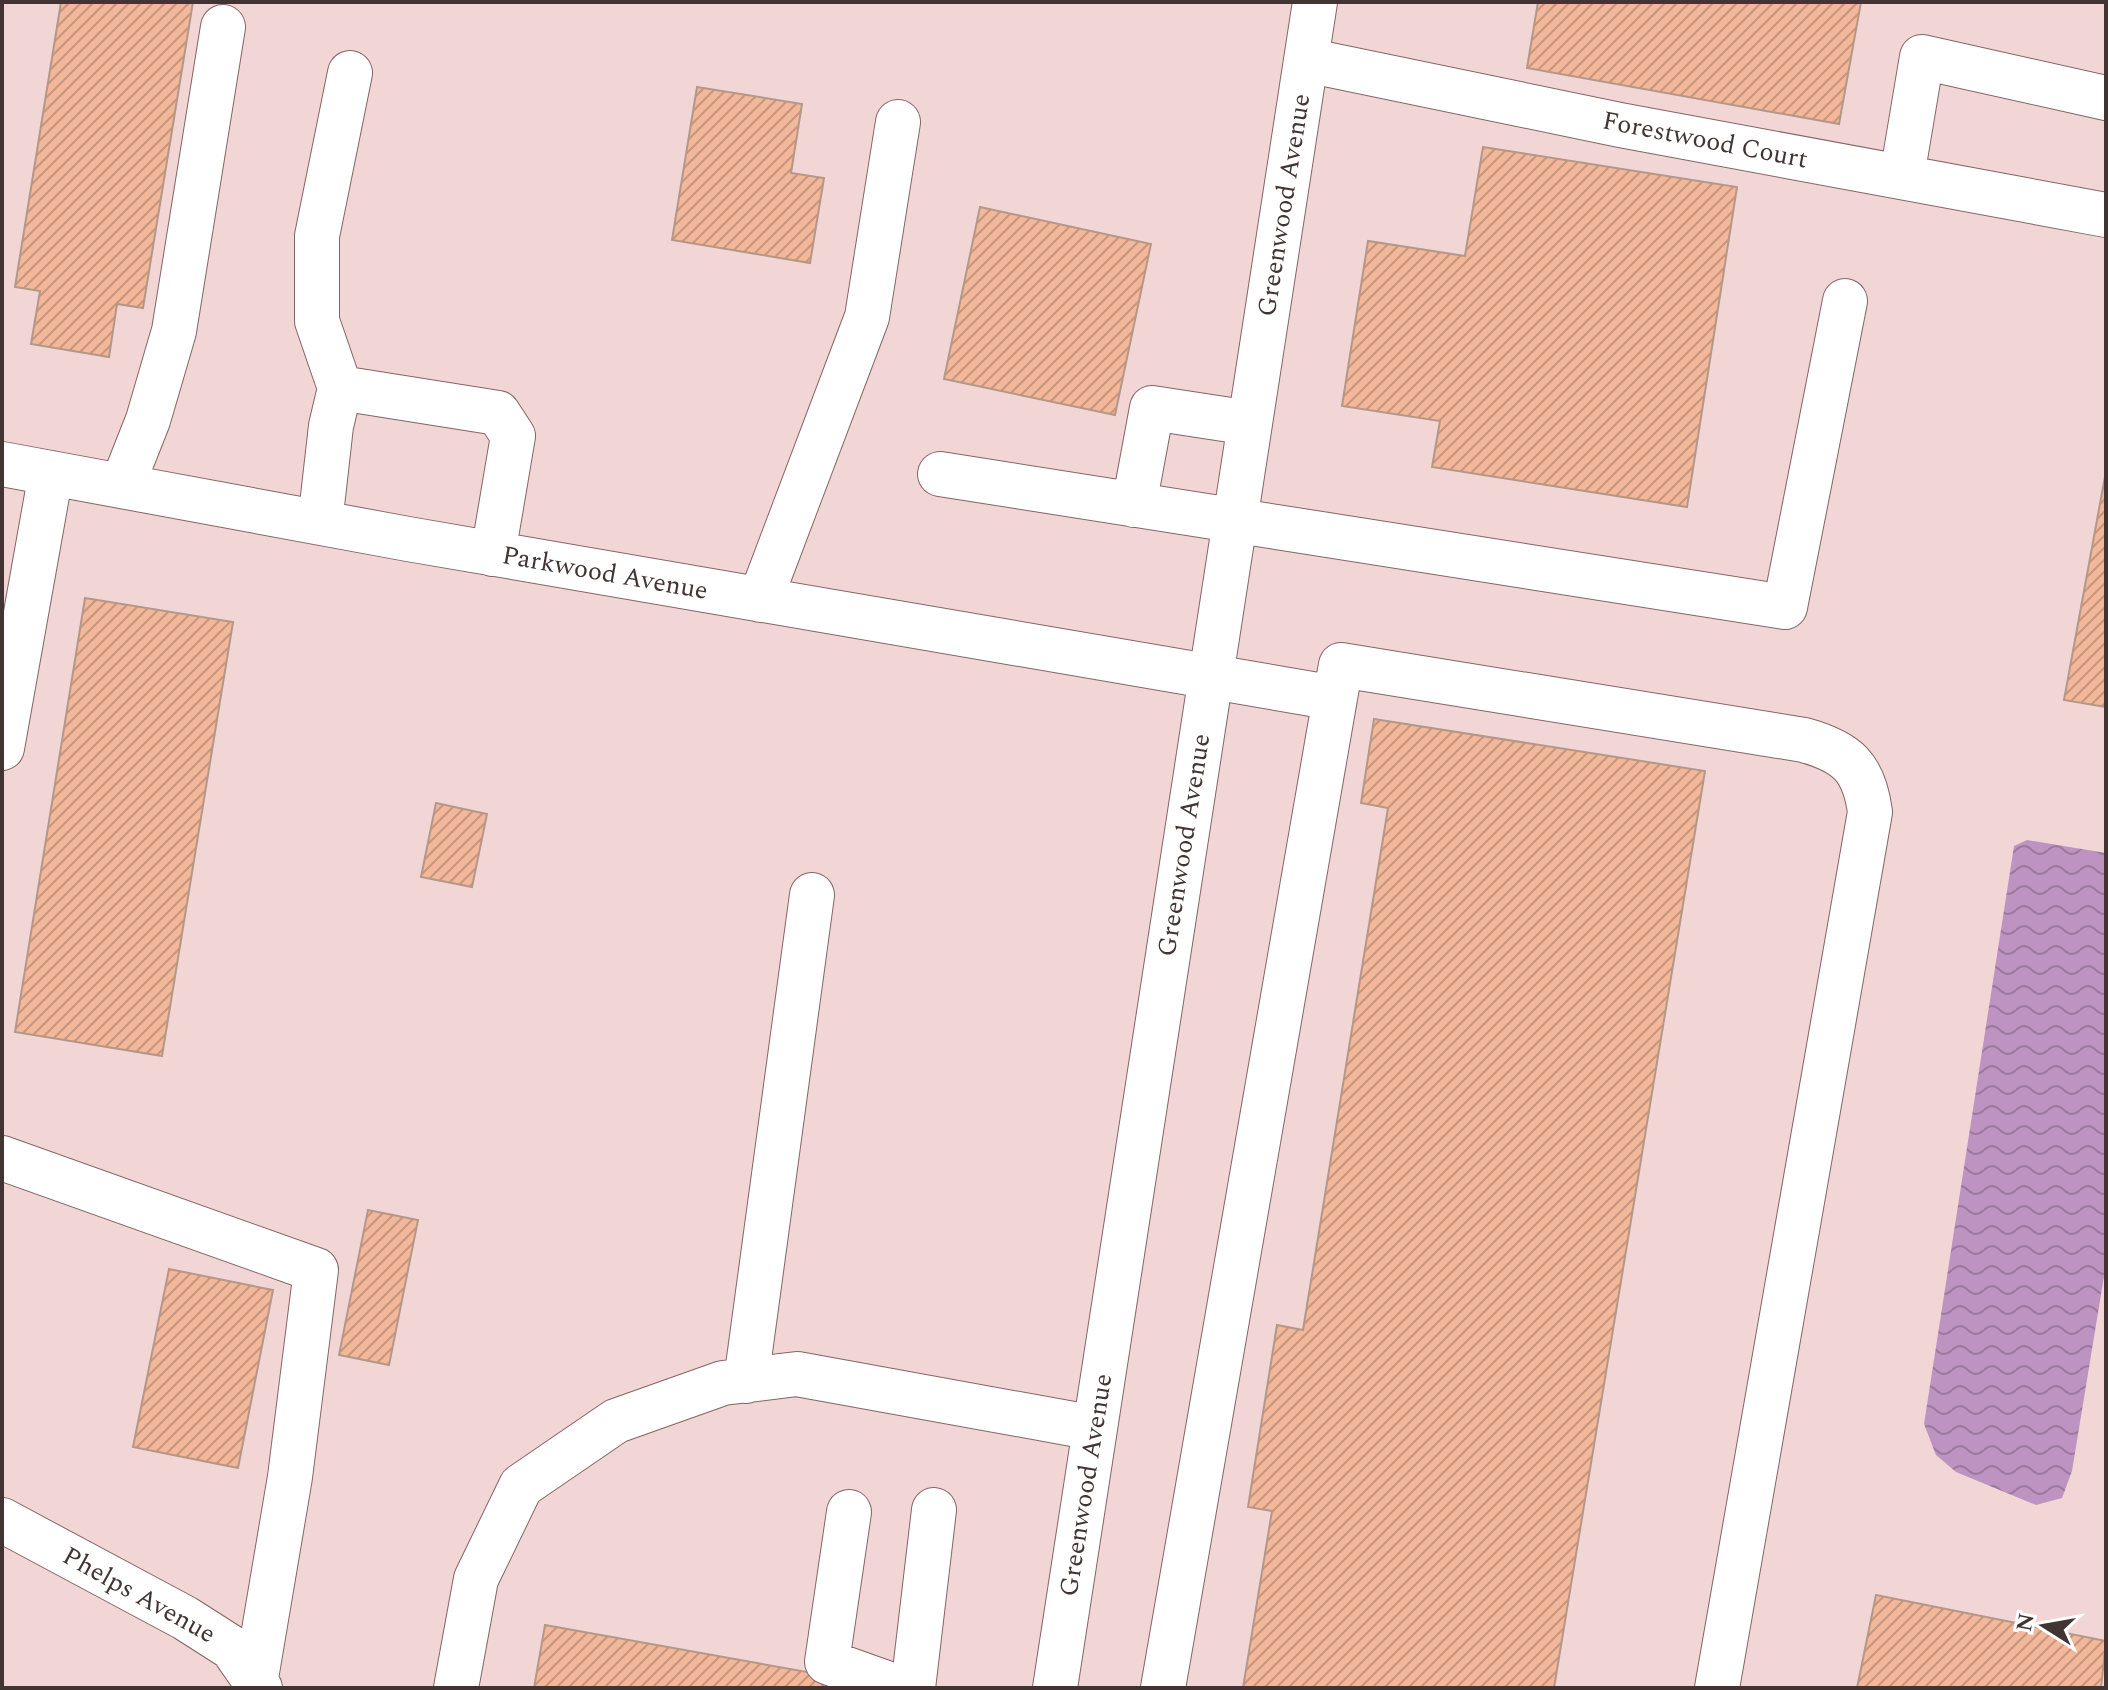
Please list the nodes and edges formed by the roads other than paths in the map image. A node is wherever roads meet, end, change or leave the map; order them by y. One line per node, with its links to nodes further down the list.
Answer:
1 (1315, 2): 3 (street, Greenwood Avenue)
2 (223, 27): 15 (street)
3 (1306, 60): 7 (street, Forestwood Court); 11 (street, Greenwood Avenue)
4 (350, 73): 10 (street)
5 (2106, 98): 7 (street)
6 (898, 122): 20 (street)
7 (1902, 176): 8 (street, Forestwood Court)
8 (2106, 215)
9 (1845, 301): 17 (street)
10 (340, 388): 18 (street); 19 (street)
11 (1250, 423): 16 (street); 17 (street, Greenwood Avenue)
12 (2, 464): 13 (street, Parkwood Avenue)
13 (51, 473): 15 (street, Parkwood Avenue); 23 (street)
14 (940, 474): 16 (street)
15 (122, 486): 18 (street, Parkwood Avenue)
16 (1134, 505): 17 (street)
17 (1234, 522): 21 (street, Greenwood Avenue)
18 (320, 523): 19 (street, Parkwood Avenue)
19 (493, 554): 20 (street, Parkwood Avenue)
20 (760, 600): 21 (street, Parkwood Avenue)
21 (1210, 678): 22 (street, Parkwood Avenue); 27 (street, Greenwood Avenue)
22 (1335, 698): 36 (street); 37 (street)
23 (2, 748)
24 (812, 895): 26 (street)
25 (2, 1158): 31 (street)
26 (746, 1381): 27 (street); 32 (street)
27 (1095, 1428): 35 (street, Greenwood Avenue)
28 (934, 1510): 34 (street)
29 (849, 1512): 33 (street)
30 (2, 1520): 31 (street, Phelps Avenue)
31 (258, 1683)
32 (456, 1688)
33 (900, 1688)
34 (913, 1688)
35 (1055, 1688)
36 (1163, 1688)
37 (1717, 1688)

